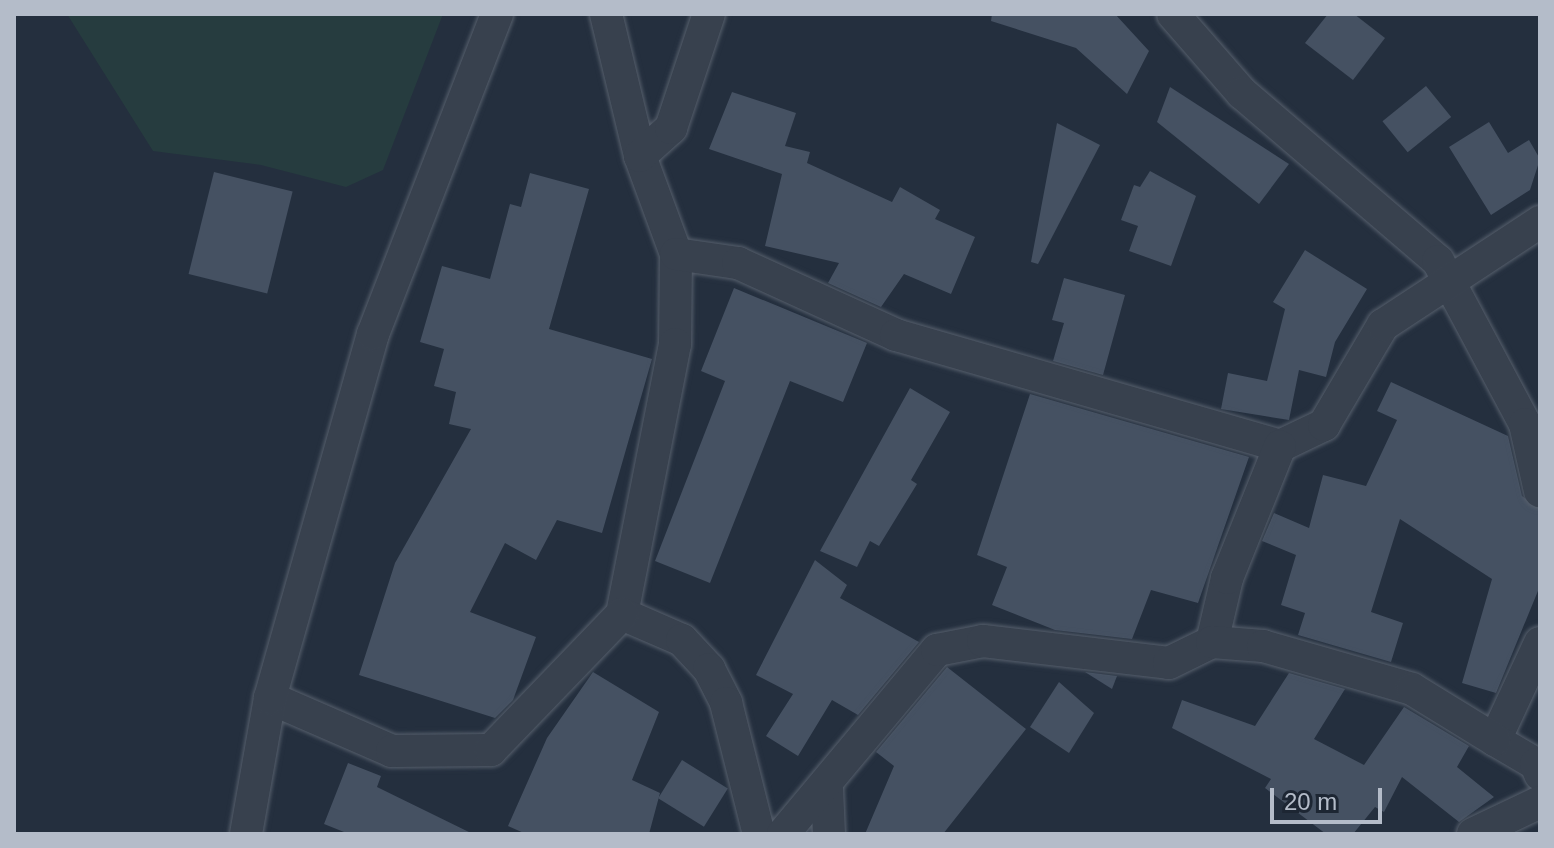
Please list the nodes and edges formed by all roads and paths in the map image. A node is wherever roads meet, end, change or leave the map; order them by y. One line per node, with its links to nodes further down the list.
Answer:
1 (497, 14): 14 (street)
2 (606, 14): 5 (street)
3 (709, 14): 5 (street)
4 (1173, 14): 8 (street)
5 (640, 156): 7 (street)
6 (1540, 222): 8 (street)
7 (676, 254): 9 (street); 11 (street)
8 (1444, 283): 9 (street); 10 (street)
9 (1280, 446): 12 (street)
10 (1540, 491)
11 (622, 614): 14 (street); 20 (street)
12 (1212, 642): 15 (street); 17 (street)
13 (1540, 643): 15 (street)
14 (270, 698): 19 (street)
15 (1495, 740): 16 (street)
16 (1539, 766)
17 (827, 789): 21 (street); 22 (street)
18 (1540, 802): 23 (street)
19 (246, 834)
20 (759, 834)
21 (783, 834)
22 (829, 834)
23 (1473, 834)

